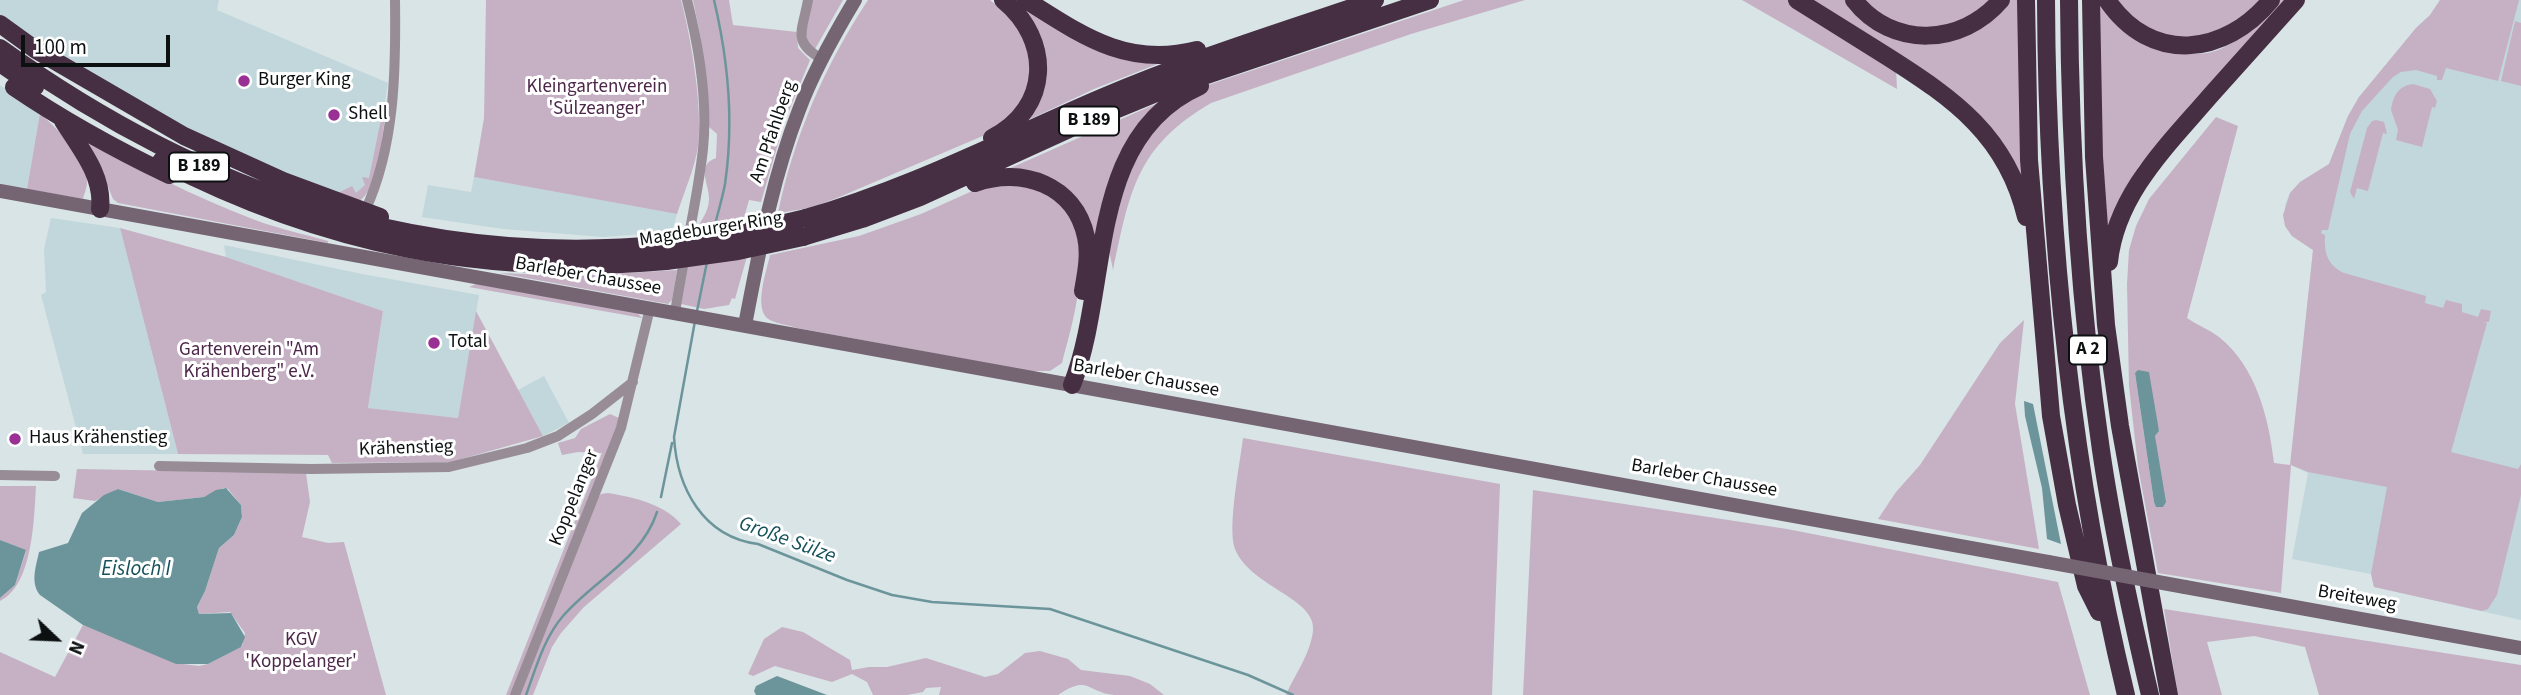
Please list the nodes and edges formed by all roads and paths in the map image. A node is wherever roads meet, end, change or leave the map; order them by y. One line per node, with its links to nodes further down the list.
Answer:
1 (395, 0): 31 (street)
2 (687, 0): 36 (street)
3 (808, 0): 22 (street)
4 (855, 0): 22 (street, Am Pfahlberg)
5 (1003, 0): 26 (highway)
6 (1026, 0): 20 (highway)
7 (1375, 0): 20 (highway, Magdeburger Ring / B 189)
8 (1430, 0): 20 (highway, Magdeburger Ring / B 189)
9 (1797, 0): 34 (highway)
10 (1854, 0): 11 (highway)
11 (2001, 0)
12 (2026, 0): 34 (highway)
13 (2046, 0): 45 (highway, A 2)
14 (2069, 0): 49 (highway, A 2)
15 (2091, 0): 38 (highway)
16 (2107, 0): 17 (highway)
17 (2271, 0)
18 (2295, 0): 38 (highway)
19 (0, 24): 31 (highway)
20 (1262, 46): 26 (highway, Magdeburger Ring / B 189); 29 (highway, Magdeburger Ring / B 189); 40 (highway)
21 (0, 48): 32 (highway, Magdeburger Ring / B 189)
22 (822, 59): 37 (street, Am Pfahlberg)
23 (0, 64): 27 (highway, Magdeburger Ring / B 189)
24 (0, 77): 25 (highway)
25 (62, 118): 27 (highway); 30 (highway)
26 (945, 169): 33 (highway, Magdeburger Ring / B 189, bridge)
27 (212, 186): 33 (highway, Magdeburger Ring / B 189)
28 (0, 191): 30 (street, Barleber Chaussee)
29 (920, 197): 33 (highway, Magdeburger Ring / B 189, bridge); 40 (highway)
30 (100, 209): 35 (street, Barleber Chaussee)
31 (365, 211): 32 (highway)
32 (421, 235): 33 (highway, Magdeburger Ring / B 189)
33 (667, 253)
34 (2037, 263): 45 (highway)
35 (650, 308): 36 (street, Barleber Chaussee); 39 (street, Koppelanger)
36 (682, 314): 37 (street, Barleber Chaussee)
37 (745, 325): 40 (street, Barleber Chaussee)
38 (2106, 325): 50 (highway)
39 (633, 382): 41 (street, Krähenstieg); 47 (street, Koppelanger)
40 (1072, 385): 44 (street, Barleber Chaussee, bridge)
41 (159, 466)
42 (0, 475): 43 (street)
43 (55, 476)
44 (2185, 587): 46 (street, Breiteweg)
45 (2111, 636): 48 (highway, A 2)
46 (2521, 649)
47 (515, 695)
48 (2126, 695)
49 (2150, 695)
50 (2169, 695)

